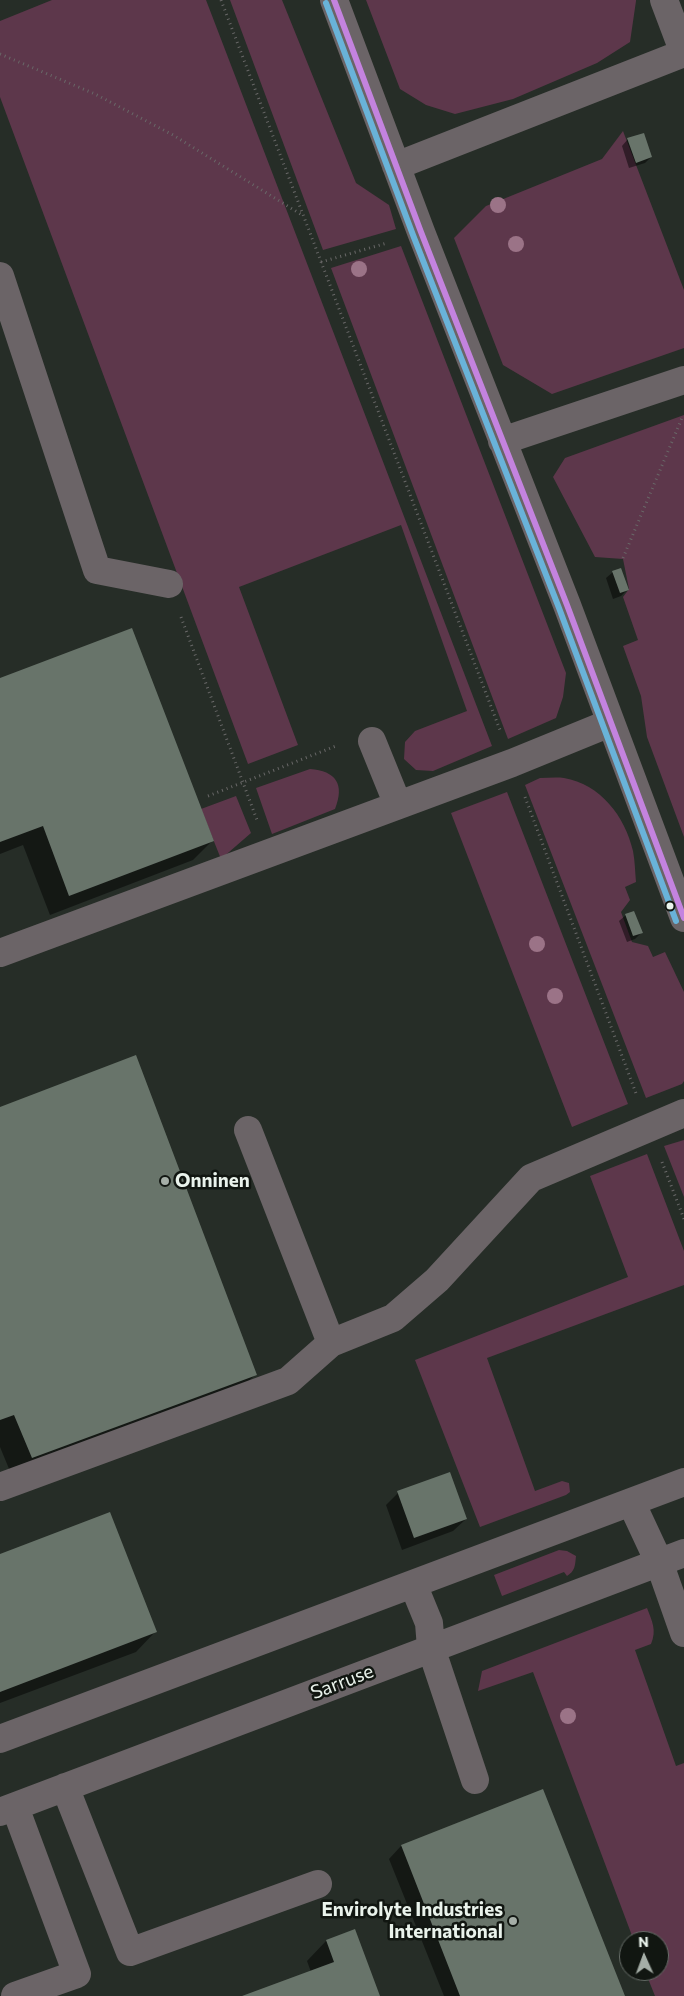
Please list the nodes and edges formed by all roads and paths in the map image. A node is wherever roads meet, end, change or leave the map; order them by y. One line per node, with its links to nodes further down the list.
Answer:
1 (221, 0): 7 (path)
2 (334, 0): 6 (street)
3 (664, 0): 4 (street)
4 (684, 53): 6 (street)
5 (0, 54): 7 (path)
6 (396, 166): 8 (street)
7 (303, 215): 9 (path)
8 (422, 232): 9 (path); 13 (street)
9 (321, 262): 19 (path)
10 (0, 276): 15 (street)
11 (684, 380): 13 (street)
12 (684, 413): 14 (path)
13 (502, 441): 16 (street)
14 (623, 558)
15 (168, 584): 20 (path)
16 (610, 723): 19 (street); 24 (street)
17 (372, 741): 22 (street)
18 (337, 745): 20 (path)
19 (512, 763): 22 (street); 27 (path)
20 (243, 783): 21 (path); 23 (path)
21 (208, 796)
22 (398, 805): 23 (street)
23 (269, 852): 25 (street)
24 (684, 918)
25 (0, 953)
26 (684, 1113): 27 (street)
27 (648, 1127): 29 (path); 30 (street)
28 (248, 1130): 30 (street)
29 (684, 1219)
30 (331, 1343): 32 (street)
31 (684, 1482): 33 (street)
32 (0, 1487)
33 (631, 1502): 34 (street); 35 (street)
34 (672, 1558): 36 (street); 37 (street, Sarruse)
35 (413, 1584): 37 (street); 38 (street)
36 (684, 1633)
37 (432, 1648): 39 (street); 40 (street, Sarruse)
38 (0, 1739)
39 (475, 1780)
40 (65, 1787): 41 (street, Sarruse); 42 (street)
41 (7, 1809): 43 (street)
42 (318, 1884)
43 (15, 1996)

